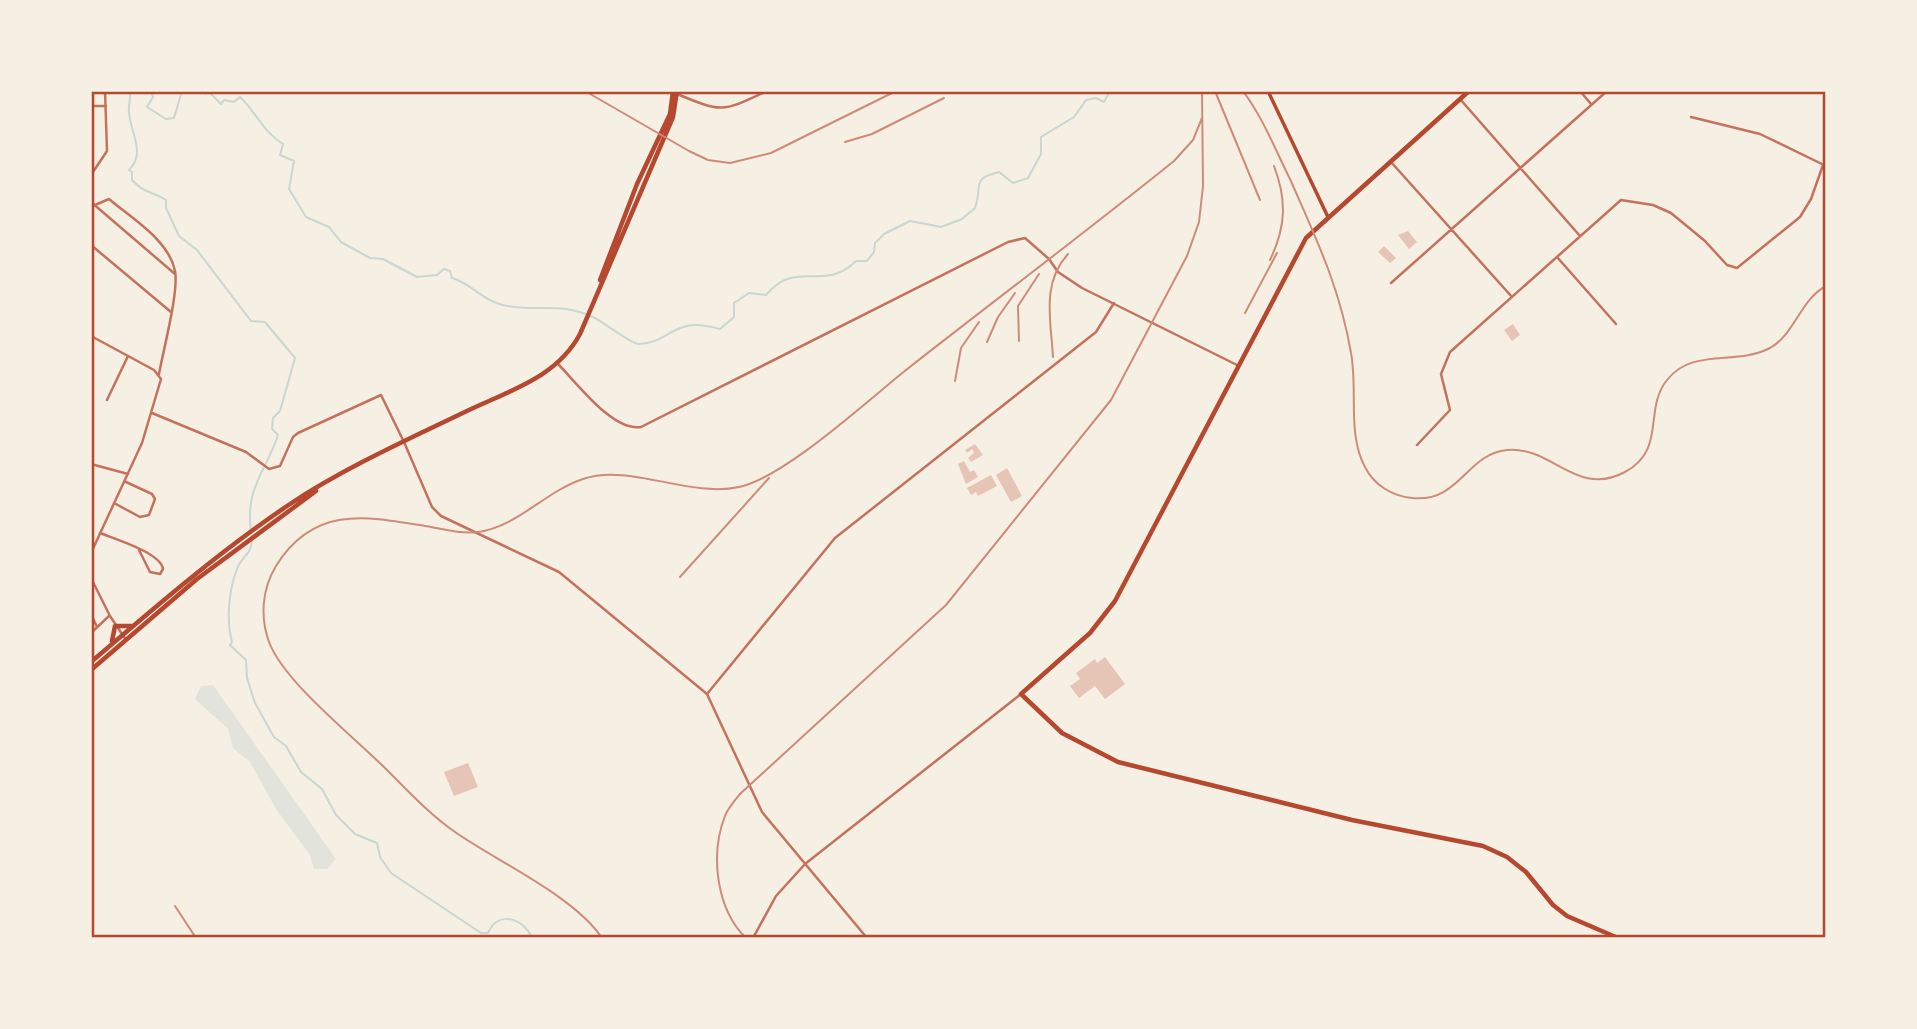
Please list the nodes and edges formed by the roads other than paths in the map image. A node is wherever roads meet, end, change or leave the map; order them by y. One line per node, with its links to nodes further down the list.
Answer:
1 (105, 91): 11 (street)
2 (767, 91): 7 (street)
3 (1268, 91): 18 (main road)
4 (1469, 91): 8 (highway)
5 (1580, 91): 9 (street)
6 (1607, 91): 9 (street)
7 (676, 92): 31 (highway)
8 (1460, 99): 13 (highway); 15 (street)
9 (1591, 105): 15 (street)
10 (91, 106): 11 (street)
11 (106, 106): 16 (street)
12 (1690, 117): 14 (street)
13 (1391, 162): 18 (highway); 19 (street)
14 (1824, 166): 20 (street)
15 (1521, 167): 19 (street); 20 (street)
16 (91, 175)
17 (93, 203): 23 (street); 23 (street)
18 (1328, 217): 32 (highway)
19 (1452, 228): 24 (street); 25 (street)
20 (1580, 236): 22 (street)
21 (91, 245): 27 (street)
22 (1557, 257): 25 (street); 28 (street)
23 (176, 274): 27 (street)
24 (1391, 284)
25 (1512, 297): 37 (street)
26 (1114, 303): 31 (street); 32 (street); 57 (street)
27 (171, 312): 33 (street)
28 (1616, 324)
29 (91, 336): 30 (street)
30 (129, 356): 33 (street); 34 (street)
31 (558, 364): 36 (highway)
32 (1237, 365): 58 (highway)
33 (159, 374): 35 (street)
34 (107, 400)
35 (152, 413): 36 (street); 39 (street)
36 (404, 442): 41 (highway); 57 (street)
37 (1417, 445)
38 (91, 464): 39 (street)
39 (128, 474): 40 (street)
40 (125, 481): 42 (street); 42 (street)
41 (318, 488): 50 (highway); 53 (highway)
42 (114, 503): 43 (street)
43 (100, 533): 44 (street); 45 (street)
44 (139, 550): 44 (street)
45 (91, 553)
46 (91, 578): 48 (street)
47 (91, 614): 51 (street)
48 (110, 616): 49 (street); 51 (street)
49 (116, 626): 50 (highway); 53 (street); 54 (highway)
50 (132, 626): 53 (highway)
51 (97, 627): 52 (street)
52 (91, 633)
53 (124, 637): 54 (highway); 56 (highway)
54 (111, 646): 55 (highway)
55 (91, 662)
56 (91, 670)
57 (707, 694): 59 (street)
58 (1021, 694): 59 (street); 62 (highway)
59 (805, 864): 60 (street); 61 (street)
60 (753, 938)
61 (867, 938)
62 (1618, 938)

